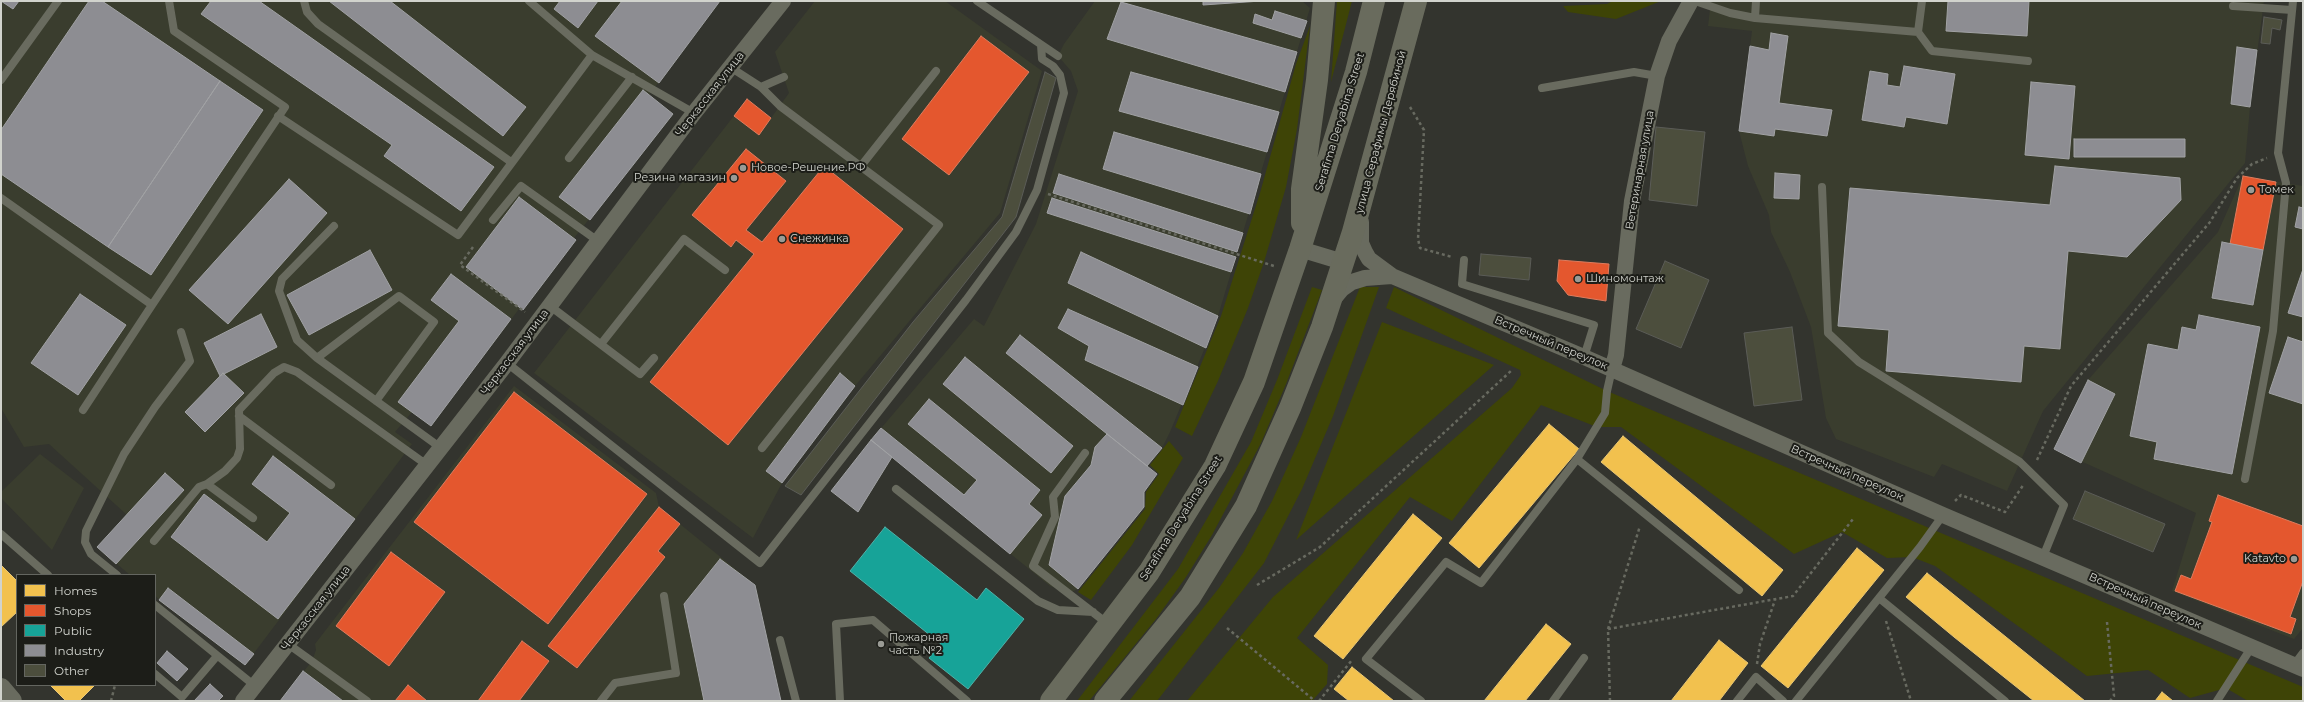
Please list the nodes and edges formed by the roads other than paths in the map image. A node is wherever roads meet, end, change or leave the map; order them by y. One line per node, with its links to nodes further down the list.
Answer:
1 (58, 1): 28 (lane)
2 (169, 1): 32 (lane)
3 (304, 1): 34 (lane)
4 (529, 1): 20 (lane)
5 (783, 1): 23 (street, Черкасская улица)
6 (977, 1): 19 (lane)
7 (1324, 1): 42 (main road)
8 (1374, 1): 42 (main road, Serafima Deryabina Street)
9 (1416, 1): 38 (main road, улица Серафимы Дерябиной)
10 (1691, 1): 25 (street, Ветеринарная улица)
11 (1695, 1): 17 (lane)
12 (1756, 1): 17 (lane)
13 (1922, 1): 18 (lane)
14 (2293, 1): 16 (lane)
15 (2233, 6): 16 (lane)
16 (2292, 10): 65 (lane)
17 (1755, 18): 18 (lane)
18 (1918, 32): 22 (lane)
19 (1040, 45): 21 (lane); 55 (lane)
20 (592, 55): 26 (lane); 34 (lane)
21 (1058, 56)
22 (2028, 61)
23 (730, 67): 29 (lane); 31 (street, Черкасская улица)
24 (936, 71): 35 (lane)
25 (1658, 76): 30 (lane); 56 (street, Ветеринарная улица)
26 (632, 77): 31 (lane); 33 (lane)
27 (784, 77): 29 (lane)
28 (1, 80)
29 (762, 87): 35 (lane)
30 (1542, 88)
31 (694, 113): 41 (street, Черкасская улица)
32 (278, 116): 34 (lane); 47 (lane)
33 (569, 158)
34 (512, 162)
35 (861, 166): 61 (lane)
36 (1822, 187): 73 (lane)
37 (1, 198): 47 (lane)
38 (1362, 200): 44 (main road, улица Серафимы Дерябиной); 46 (street, Встречный переулок)
39 (493, 220): 41 (lane)
40 (334, 226): 53 (lane)
41 (598, 241): 49 (street, Черкасская улица)
42 (1301, 245): 44 (street); 80 (main road, Serafima Deryabina Street)
43 (1464, 260): 52 (lane)
44 (1343, 262): 48 (main road)
45 (725, 270): 51 (lane)
46 (1392, 276): 48 (street, Встречный переулок); 52 (street, Встречный переулок)
47 (152, 305): 58 (lane)
48 (1329, 305): 99 (main road)
49 (550, 306): 51 (lane); 55 (street, Черкасская улица)
50 (181, 332): 75 (lane)
51 (601, 344): 54 (lane)
52 (1584, 357): 56 (street, Встречный переулок)
53 (317, 358): 57 (lane); 57 (lane)
54 (654, 358)
55 (507, 363): 60 (street, Черкасская улица)
56 (1612, 369): 63 (lane); 69 (street, Встречный переулок)
57 (376, 401): 60 (lane)
58 (83, 410)
59 (239, 416): 64 (lane); 66 (lane); 67 (lane)
60 (441, 448): 64 (street, Черкасская улица)
61 (762, 448)
62 (1084, 453): 80 (lane)
63 (1577, 459): 76 (lane); 100 (lane)
64 (427, 465): 82 (street, Черкасская улица)
65 (2245, 479)
66 (208, 484): 70 (lane); 72 (lane)
67 (331, 485)
68 (896, 489): 80 (lane)
69 (1943, 515): 73 (street, Встречный переулок); 78 (lane)
70 (253, 518)
71 (1, 534): 74 (lane)
72 (154, 541)
73 (2043, 557): 83 (street, Встречный переулок)
74 (47, 574)
75 (117, 574)
76 (1739, 590)
77 (664, 596): 94 (lane)
78 (1879, 598): 104 (lane); 105 (lane)
79 (156, 607): 84 (lane)
80 (1101, 618): 98 (main road, Serafima Deryabina Street)
81 (780, 640): 95 (lane)
82 (288, 644): 88 (street, Черкасская улица); 93 (lane)
83 (2251, 648): 86 (street, Встречный переулок); 106 (lane)
84 (217, 656): 88 (lane); 90 (lane)
85 (1584, 658): 101 (lane)
86 (2300, 662)
87 (156, 675): 90 (lane)
88 (255, 686): 92 (street, Черкасская улица)
89 (1, 688): 91 (street)
90 (180, 699)
91 (12, 701)
92 (244, 701)
93 (367, 701)
94 (601, 701)
95 (796, 701)
96 (840, 701): 97 (lane)
97 (968, 701)
98 (1051, 701)
99 (1105, 701)
100 (1421, 701)
101 (1553, 701)
102 (1737, 701): 103 (lane)
103 (1783, 701)
104 (1796, 701)
105 (2005, 701)
106 (2217, 701)

